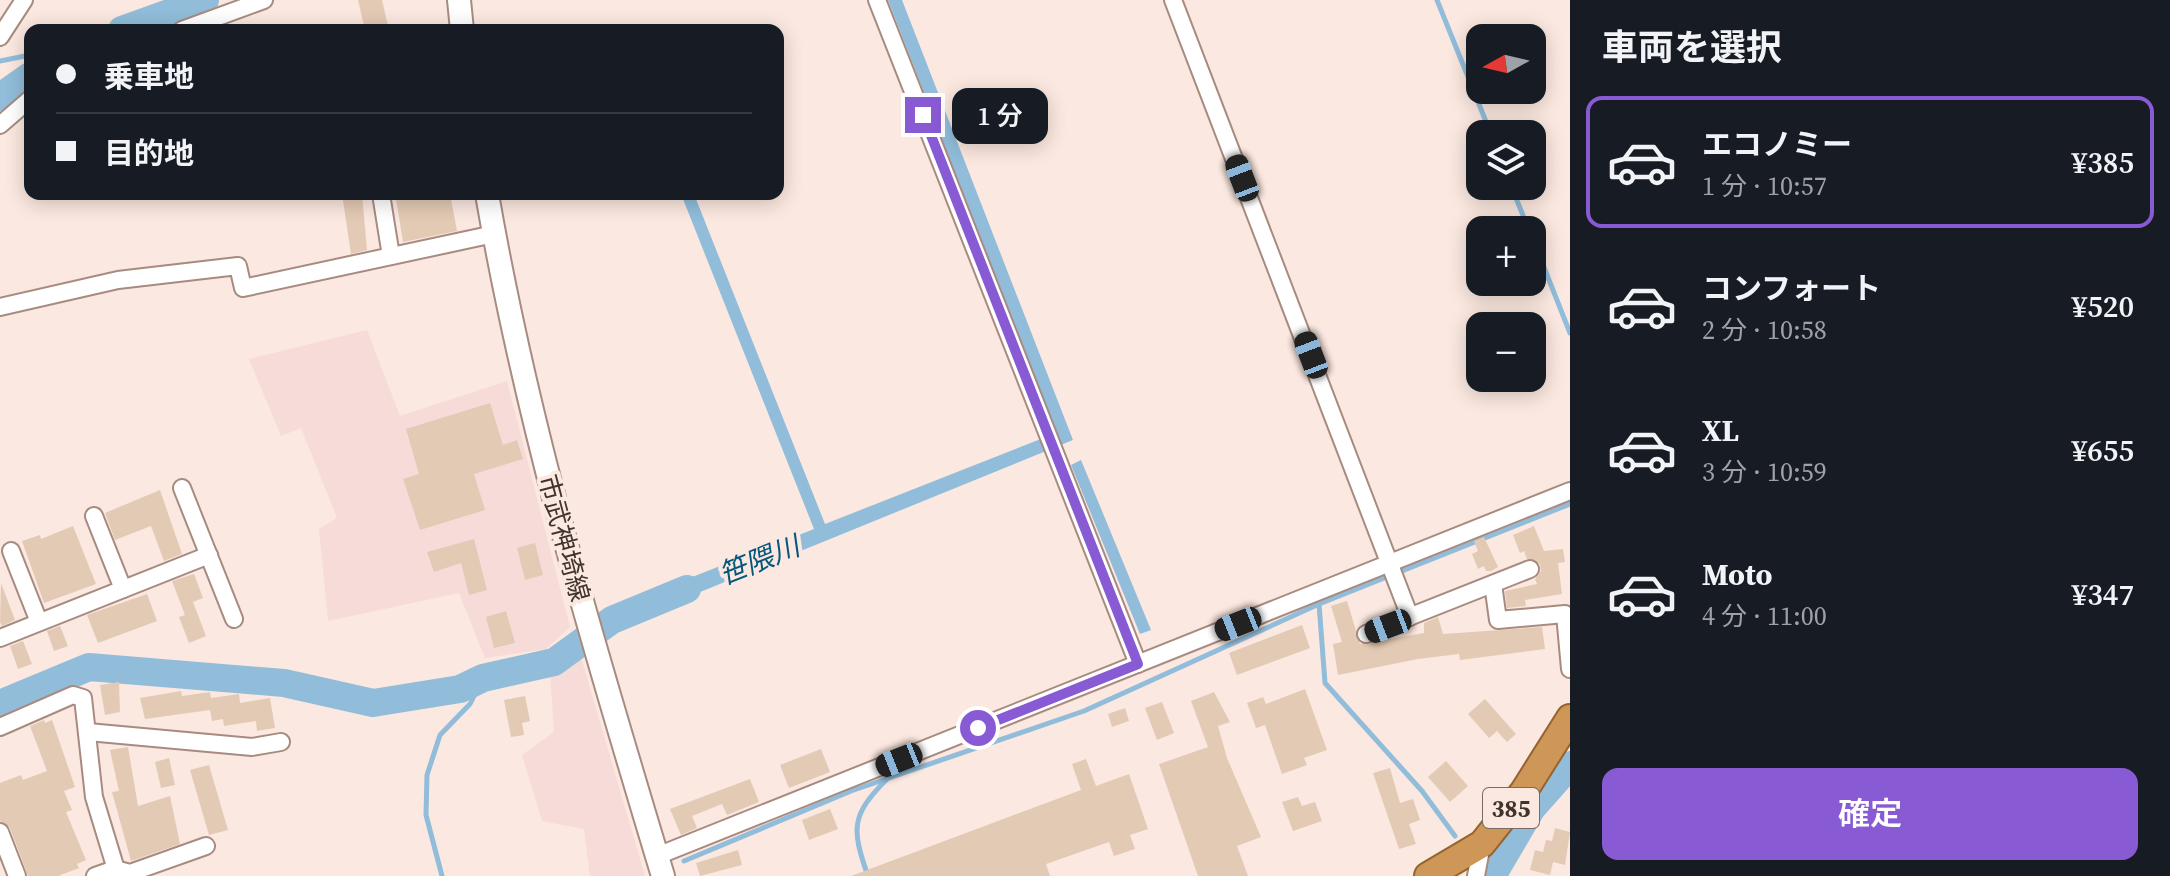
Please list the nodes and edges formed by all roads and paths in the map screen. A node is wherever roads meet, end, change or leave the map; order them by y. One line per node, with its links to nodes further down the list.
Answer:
1 (24, 0): 8 (street)
2 (264, 0): 6 (street)
3 (459, 0): 7 (main road)
4 (877, 0): 30 (street)
5 (1173, 0): 21 (street)
6 (198, 24)
7 (461, 24)
8 (0, 37)
9 (24, 104): 10 (street)
10 (0, 125)
11 (382, 200): 14 (street)
12 (488, 200): 13 (main road, 市武神埼線)
13 (494, 234): 14 (street); 39 (main road, 市武神埼線)
14 (391, 256): 15 (street)
15 (0, 307)
16 (182, 488): 20 (street)
17 (1570, 491): 21 (street)
18 (94, 516): 24 (street)
19 (11, 551): 27 (street)
20 (209, 555): 24 (street); 26 (street)
21 (1391, 562): 25 (street); 30 (street)
22 (1530, 569): 23 (street)
23 (1493, 584): 25 (street); 31 (street)
24 (123, 589): 27 (street)
25 (1410, 617): 28 (street)
26 (234, 619)
27 (39, 622): 29 (street)
28 (1366, 634)
29 (0, 638)
30 (1138, 664): 39 (street)
31 (1570, 669)
32 (1570, 718): 37 (highway, 385)
33 (0, 727): 34 (street)
34 (88, 732): 35 (street); 40 (street)
35 (281, 742)
36 (0, 832): 41 (street)
37 (1482, 844): 43 (highway, 385); 44 (street)
38 (206, 846): 40 (street)
39 (660, 866)
40 (117, 872): 42 (street)
41 (17, 876)
42 (95, 876)
43 (1428, 876)
44 (1476, 876)

